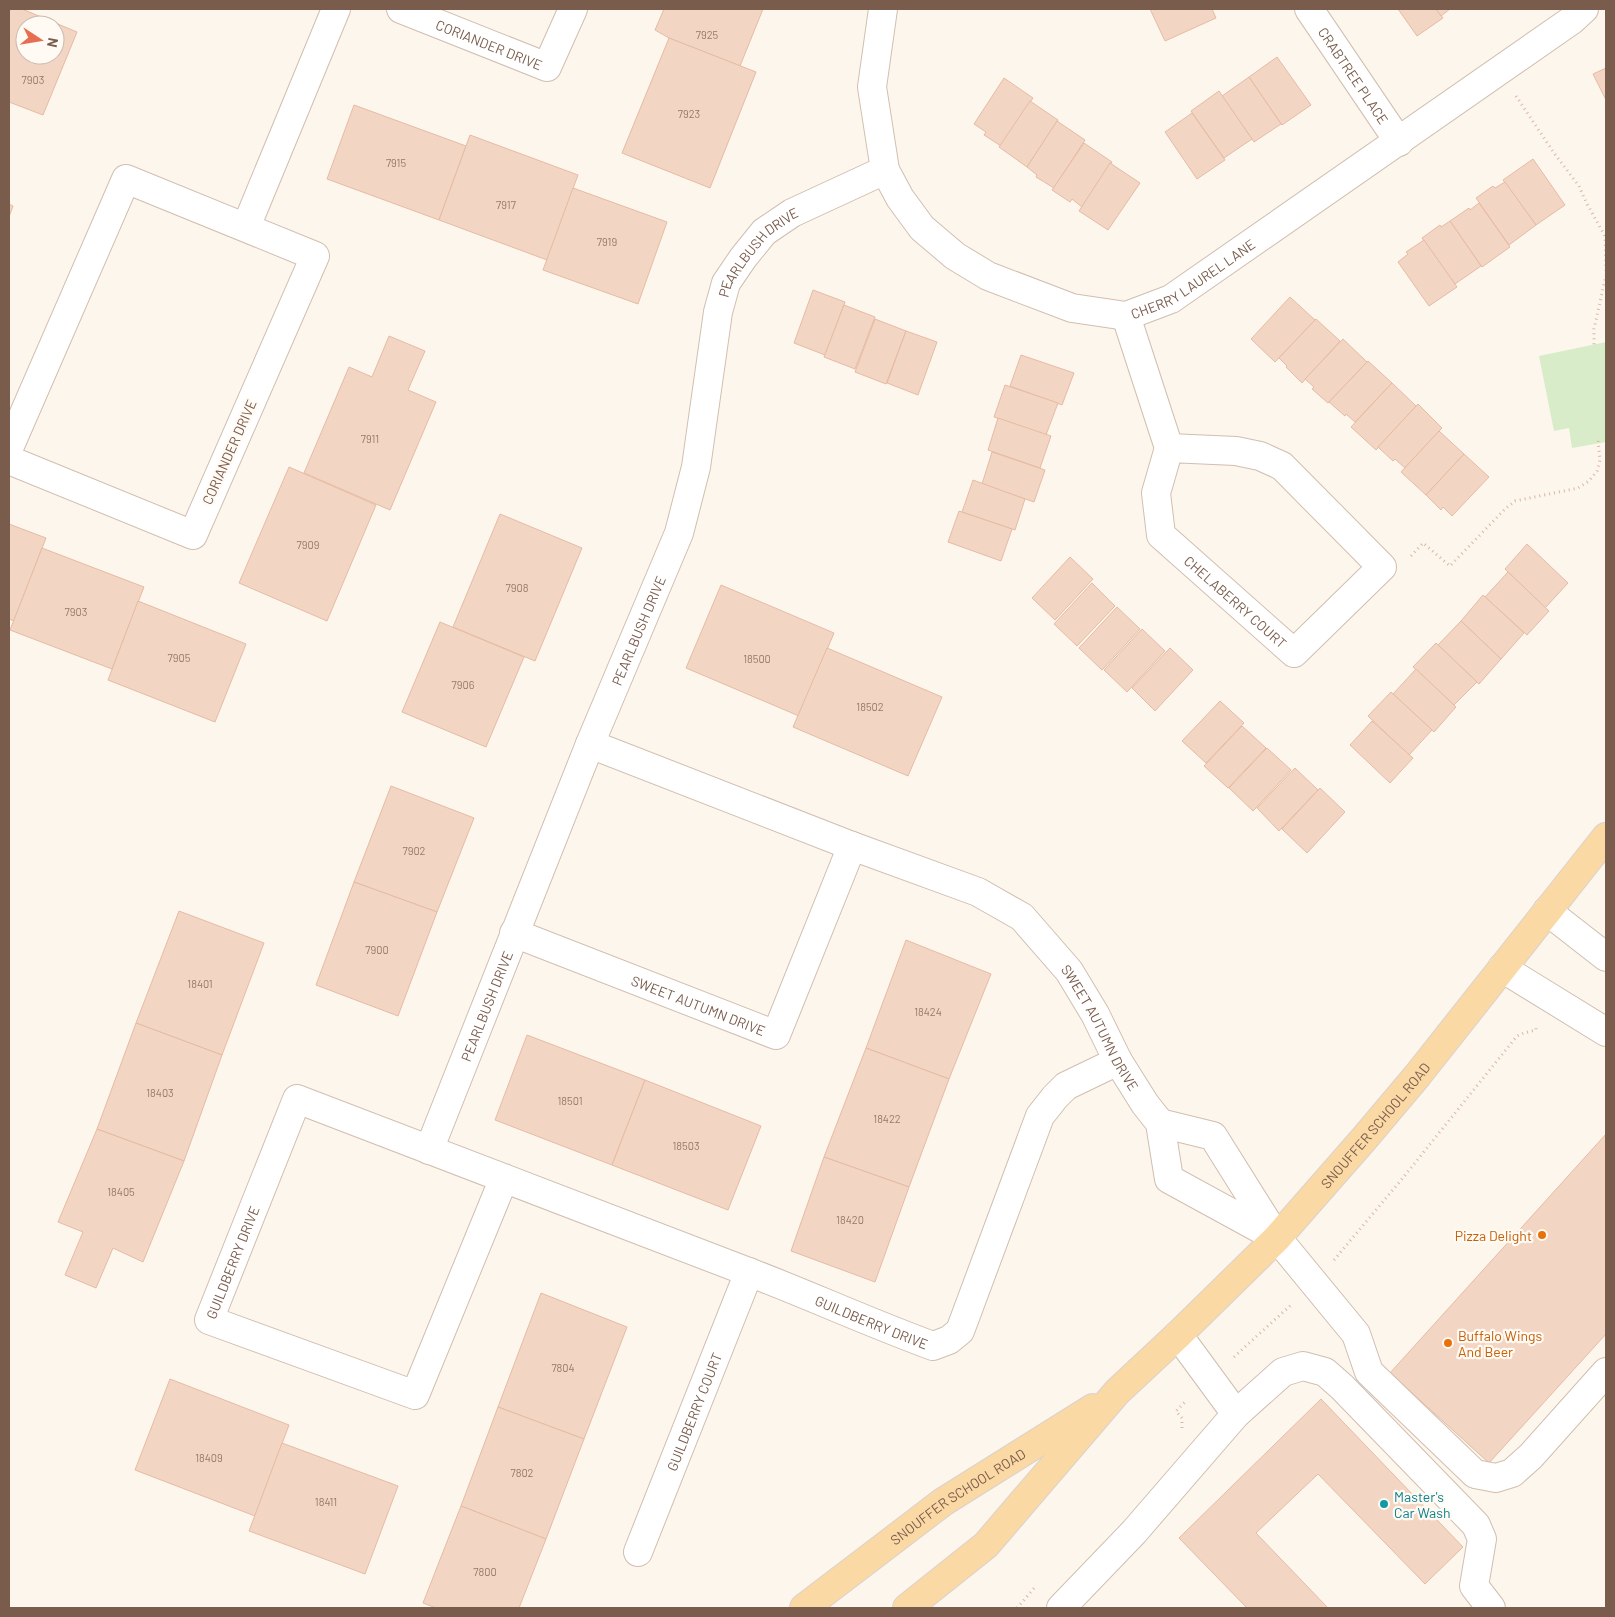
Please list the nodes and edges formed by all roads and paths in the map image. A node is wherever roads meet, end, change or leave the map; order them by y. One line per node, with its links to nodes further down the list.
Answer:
1 (336, 9): 10 (street)
2 (401, 9): 3 (street, CORIANDER DRIVE)
3 (573, 9)
4 (883, 9): 9 (street, CHERRY LAUREL LANE)
5 (1309, 9): 8 (street, CRABTREE PLACE)
6 (1584, 9): 7 (street, CHERRY LAUREL LANE)
7 (1499, 72): 8 (street, CHERRY LAUREL LANE); 12 (path)
8 (1399, 142): 11 (street, CHERRY LAUREL LANE)
9 (885, 170): 11 (street, CHERRY LAUREL LANE); 18 (street, PEARLBUSH DRIVE)
10 (246, 227): 14 (street, CORIANDER DRIVE); 16 (street, CORIANDER DRIVE)
11 (1126, 316): 15 (street)
12 (1594, 348)
13 (1598, 440): 17 (path)
14 (9, 448)
15 (1169, 448): 17 (street); 17 (street, CHELABERRY COURT)
16 (9, 460)
17 (1382, 567)
18 (590, 744): 20 (street, SWEET AUTUMN DRIVE); 22 (street, PEARLBUSH DRIVE)
19 (1606, 836): 21 (main road, SNOUFFER SCHOOL ROAD)
20 (852, 846): 22 (street, SWEET AUTUMN DRIVE); 27 (street, SWEET AUTUMN DRIVE)
21 (1547, 911): 23 (street); 24 (main road, SNOUFFER SCHOOL ROAD)
22 (514, 933): 29 (street, PEARLBUSH DRIVE)
23 (1606, 957)
24 (1502, 968): 26 (street); 31 (main road, SNOUFFER SCHOOL ROAD)
25 (1535, 1020): 32 (path)
26 (1606, 1032)
27 (1118, 1061): 28 (street, SWEET AUTUMN DRIVE); 33 (street, GUILDBERRY DRIVE)
28 (1160, 1123): 31 (street); 31 (street, SWEET AUTUMN DRIVE)
29 (429, 1150): 30 (street, GUILDBERRY DRIVE); 30 (street, GUILDBERRY DRIVE)
30 (504, 1178): 33 (street, GUILDBERRY DRIVE)
31 (1277, 1238): 35 (main road, SNOUFFER SCHOOL ROAD); 37 (street)
32 (1332, 1262)
33 (749, 1272): 42 (street, GUILDBERRY COURT)
34 (1291, 1306): 36 (path)
35 (1178, 1335): 38 (main road, SNOUFFER SCHOOL ROAD); 40 (street)
36 (1232, 1359)
37 (1606, 1372)
38 (1117, 1392): 44 (main road, SNOUFFER SCHOOL ROAD); 45 (main road, SNOUFFER SCHOOL ROAD)
39 (1188, 1399): 41 (path)
40 (1236, 1414): 47 (street); 48 (street)
41 (1178, 1434)
42 (638, 1552)
43 (1041, 1582): 46 (path)
44 (804, 1608)
45 (907, 1608)
46 (1016, 1608)
47 (1062, 1608)
48 (1491, 1608)

